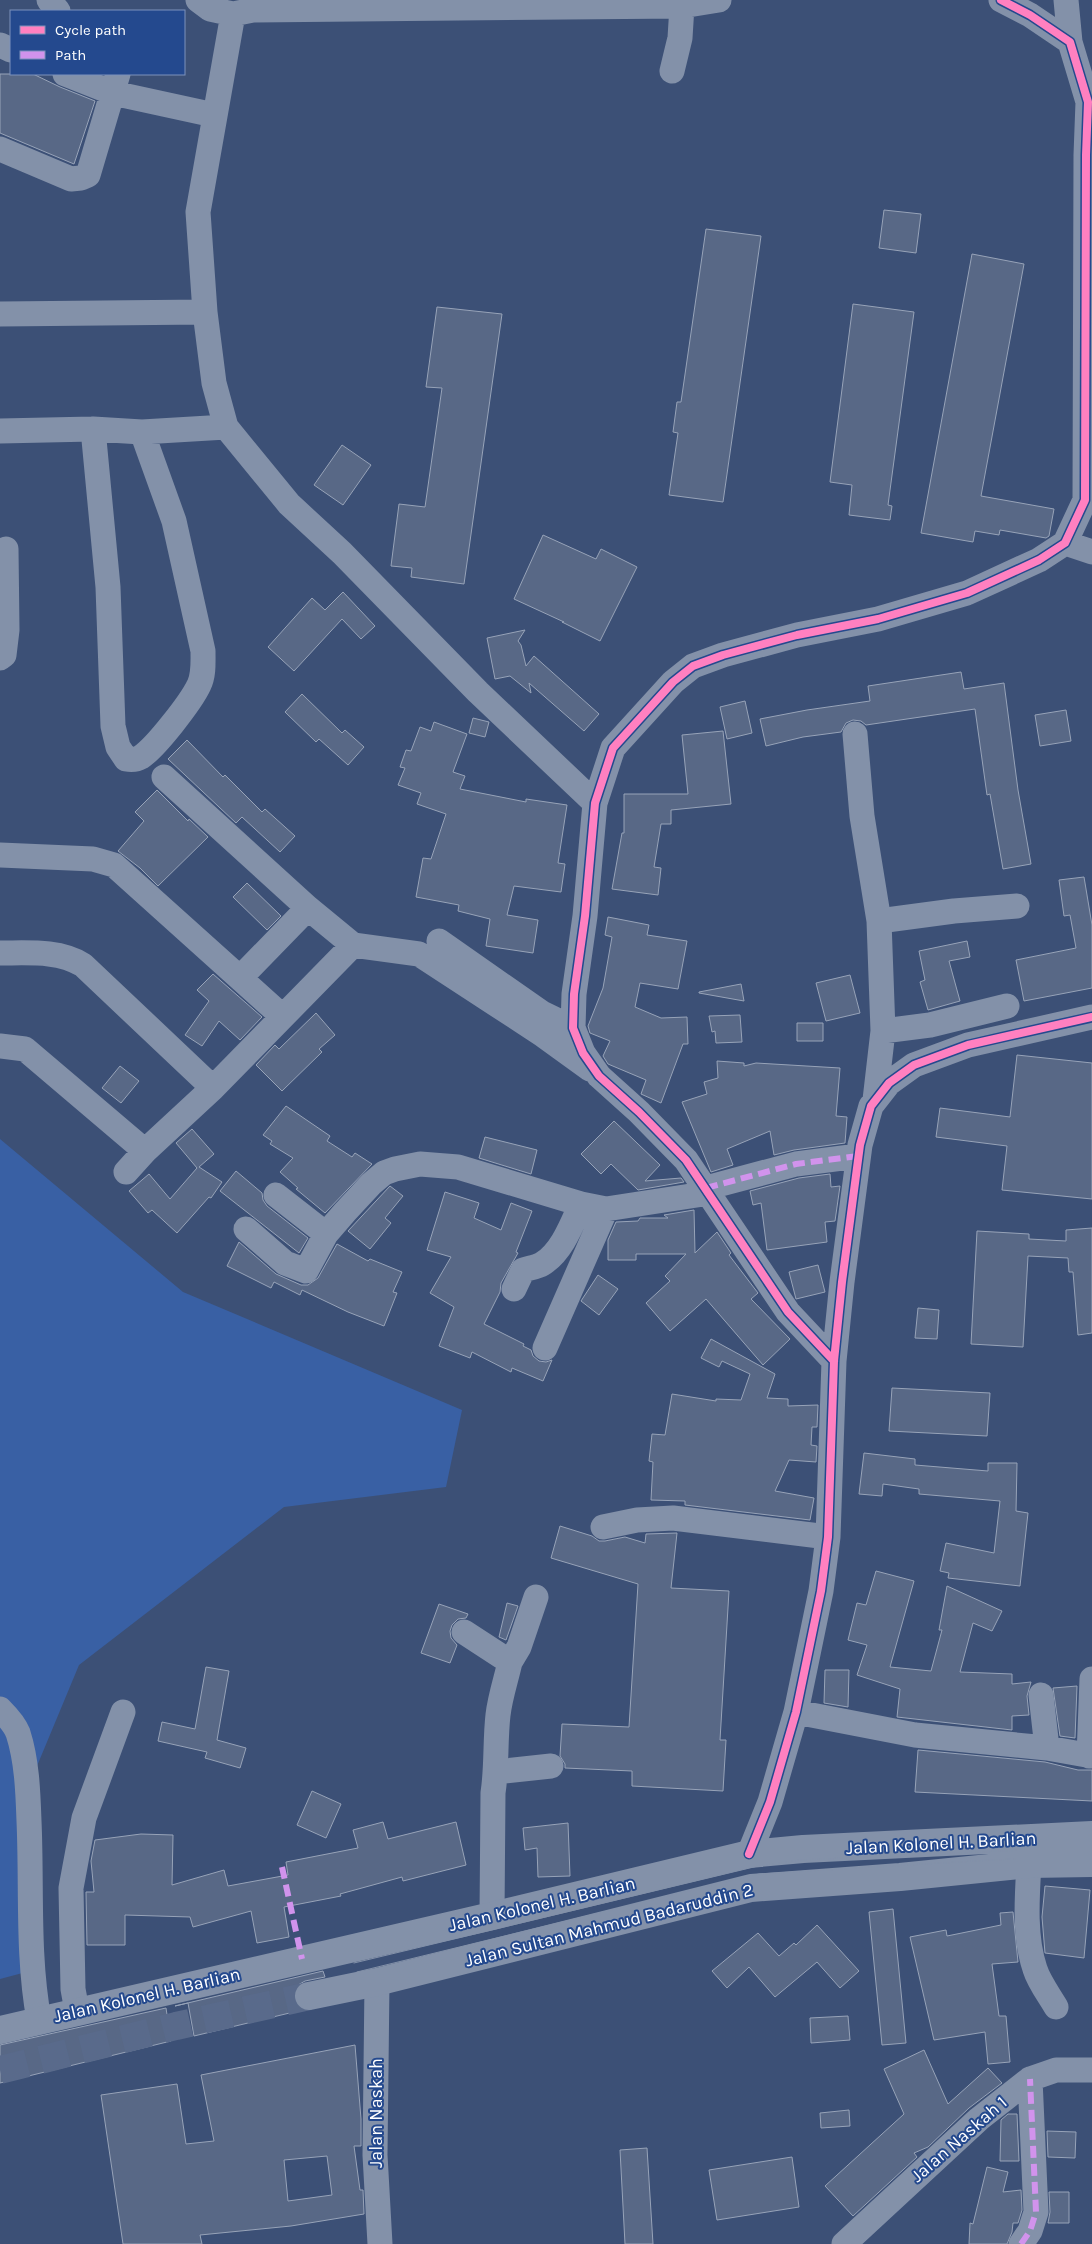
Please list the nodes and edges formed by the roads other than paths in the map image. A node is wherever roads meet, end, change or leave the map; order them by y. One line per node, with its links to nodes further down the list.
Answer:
1 (49, 0): 7 (street)
2 (719, 0): 6 (street)
3 (1001, 0): 8 (street)
4 (1066, 0): 8 (street)
5 (227, 6): 6 (street); 13 (street)
6 (682, 6): 9 (street)
7 (57, 10)
8 (1070, 42): 12 (street)
9 (672, 71)
10 (73, 75): 11 (street)
11 (114, 80): 13 (street); 14 (street)
12 (1090, 98): 18 (street)
13 (214, 115): 15 (street)
14 (0, 149)
15 (205, 312): 16 (street); 17 (street)
16 (0, 314)
17 (226, 427): 20 (street); 28 (street)
18 (1089, 427): 22 (street)
19 (0, 431): 21 (street)
20 (144, 438): 21 (street); 21 (street)
21 (94, 439)
22 (1065, 543): 24 (street); 28 (street)
23 (6, 549): 25 (street)
24 (1092, 552)
25 (0, 658)
26 (854, 734): 32 (street)
27 (164, 777): 31 (street)
28 (595, 803): 40 (street)
29 (0, 855): 36 (street)
30 (1017, 906): 32 (street)
31 (308, 908): 34 (street); 36 (street)
32 (879, 921): 41 (street)
33 (439, 941): 40 (street)
34 (353, 946): 38 (street); 43 (street)
35 (0, 953): 44 (street)
36 (240, 978): 38 (street)
37 (1007, 1006): 41 (street)
38 (282, 1016): 44 (street)
39 (1092, 1017): 45 (street)
40 (573, 1028): 43 (street)
41 (883, 1031): 45 (street)
42 (0, 1046): 46 (street)
43 (599, 1076): 49 (street)
44 (213, 1088): 46 (street)
45 (875, 1100): 47 (street)
46 (145, 1151): 48 (street)
47 (858, 1156): 49 (street); 57 (street)
48 (126, 1172)
49 (708, 1190): 52 (street); 57 (street)
50 (276, 1195): 54 (street)
51 (581, 1204): 52 (street); 54 (street); 55 (street)
52 (606, 1209): 56 (street)
53 (246, 1229): 54 (street)
54 (326, 1234)
55 (514, 1289)
56 (545, 1348)
57 (834, 1361): 59 (street)
58 (603, 1527): 59 (street)
59 (828, 1537): 66 (street)
60 (536, 1597): 62 (street)
61 (464, 1632): 62 (street)
62 (510, 1662): 71 (street)
63 (1092, 1679): 69 (street)
64 (1041, 1695): 68 (street)
65 (0, 1709): 81 (street)
66 (796, 1712): 68 (street); 73 (street)
67 (116, 1730): 80 (street)
68 (1047, 1748): 69 (street)
69 (1090, 1756)
70 (551, 1766): 71 (street)
71 (496, 1772): 76 (street)
72 (1092, 1835): 73 (highway, Jalan Kolonel H. Barlian)
73 (749, 1854): 76 (highway, Jalan Kolonel H. Barlian)
74 (1092, 1863): 75 (highway, Jalan Sultan Mahmud Badaruddin 2)
75 (1029, 1864): 77 (highway, Jalan Sultan Mahmud Badaruddin 2); 79 (street)
76 (492, 1916): 80 (highway, Jalan Kolonel H. Barlian)
77 (377, 1982): 78 (highway, Jalan Sultan Mahmud Badaruddin 2); 85 (street, Jalan Naskah)
78 (309, 1996)
79 (1056, 2007)
80 (77, 2011): 81 (highway, Jalan Kolonel H. Barlian)
81 (40, 2020): 82 (highway, Jalan Kolonel H. Barlian)
82 (0, 2030)
83 (1092, 2070): 84 (street, Jalan Naskah 1)
84 (1030, 2078): 86 (street, Jalan Naskah 1); 87 (street)
85 (380, 2244)
86 (844, 2244)
87 (1021, 2244)

